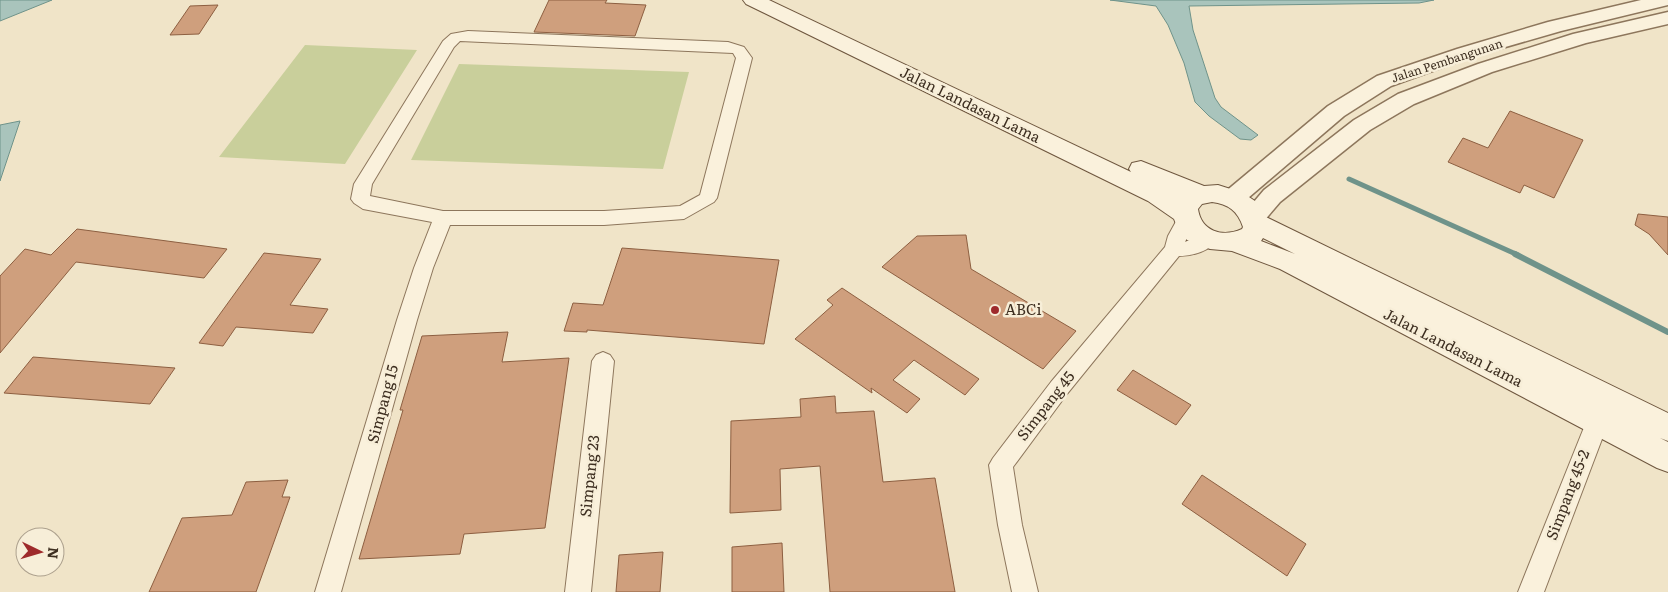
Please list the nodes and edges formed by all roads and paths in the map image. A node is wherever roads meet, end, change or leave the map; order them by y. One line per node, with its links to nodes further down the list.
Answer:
1 (753, 0): 7 (main road, Jalan Landasan Lama)
2 (790, 0): 5 (main road, Jalan Landasan Lama)
3 (1665, 0): 6 (street, Jalan Pembangunan)
4 (1668, 18): 9 (street, Jalan Pembangunan)
5 (1202, 194): 6 (main road); 7 (main road)
6 (1233, 198): 9 (main road)
7 (1185, 217): 10 (main road); 12 (street, Simpang 45)
8 (443, 218): 8 (street); 17 (street, Simpang 15)
9 (1255, 219): 11 (main road); 14 (main road, Jalan Landasan Lama)
10 (1208, 239): 11 (main road); 12 (street)
11 (1237, 243): 14 (main road, Jalan Landasan Lama)
12 (1174, 249): 19 (street, Simpang 45)
13 (603, 361): 18 (street, Simpang 23)
14 (1601, 410): 15 (main road, Jalan Landasan Lama); 16 (main road, Jalan Landasan Lama); 20 (street, Simpang 45-2)
15 (1668, 428)
16 (1668, 458)
17 (328, 592)
18 (578, 592)
19 (1025, 592)
20 (1531, 592)

